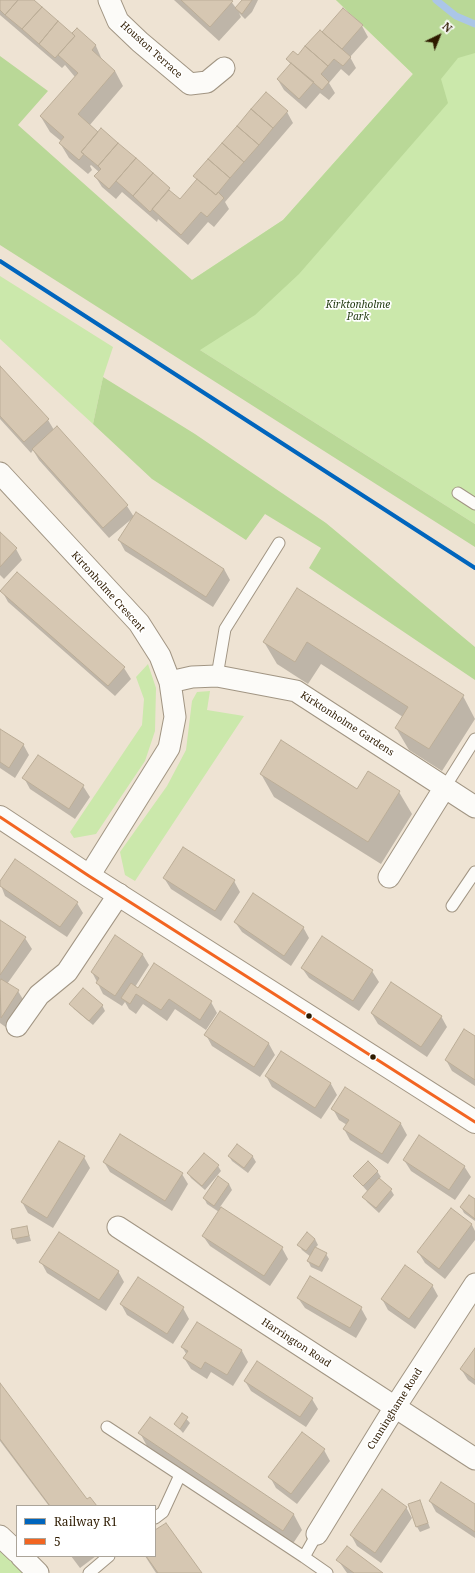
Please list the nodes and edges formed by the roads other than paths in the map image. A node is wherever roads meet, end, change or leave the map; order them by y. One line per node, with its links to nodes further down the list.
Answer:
1 (109, 0): 2 (street, Houston Terrace)
2 (224, 68)
3 (0, 473): 8 (street, Kirtonholme Crescent)
4 (458, 493): 5 (lane)
5 (475, 504)
6 (279, 543): 7 (lane)
7 (217, 676): 8 (street, Kirktonholme Gardens); 10 (street, Kirktonholme Gardens)
8 (170, 682): 14 (street, Kirtonholme Crescent)
9 (475, 739): 10 (lane)
10 (445, 787): 11 (street, Kirktonholme Gardens); 15 (street)
11 (475, 807)
12 (0, 817): 14 (street)
13 (475, 872): 17 (lane)
14 (89, 876): 16 (street)
15 (389, 877)
16 (119, 894): 18 (street); 19 (street)
17 (452, 906)
18 (17, 1026)
19 (475, 1122)
20 (118, 1227): 22 (street, Harrington Road)
21 (475, 1284): 22 (street, Cunninghame Road)
22 (395, 1407): 24 (street, Harrington Road); 27 (street, Cunninghame Road)
23 (107, 1427): 25 (lane)
24 (475, 1459)
25 (180, 1475): 26 (lane); 32 (lane)
26 (156, 1517)
27 (317, 1534): 32 (lane)
28 (0, 1536): 29 (street)
29 (16, 1551)
30 (22, 1557): 33 (street)
31 (108, 1557): 34 (lane)
32 (304, 1557): 35 (lane)
33 (38, 1573)
34 (89, 1573)
35 (327, 1573)

